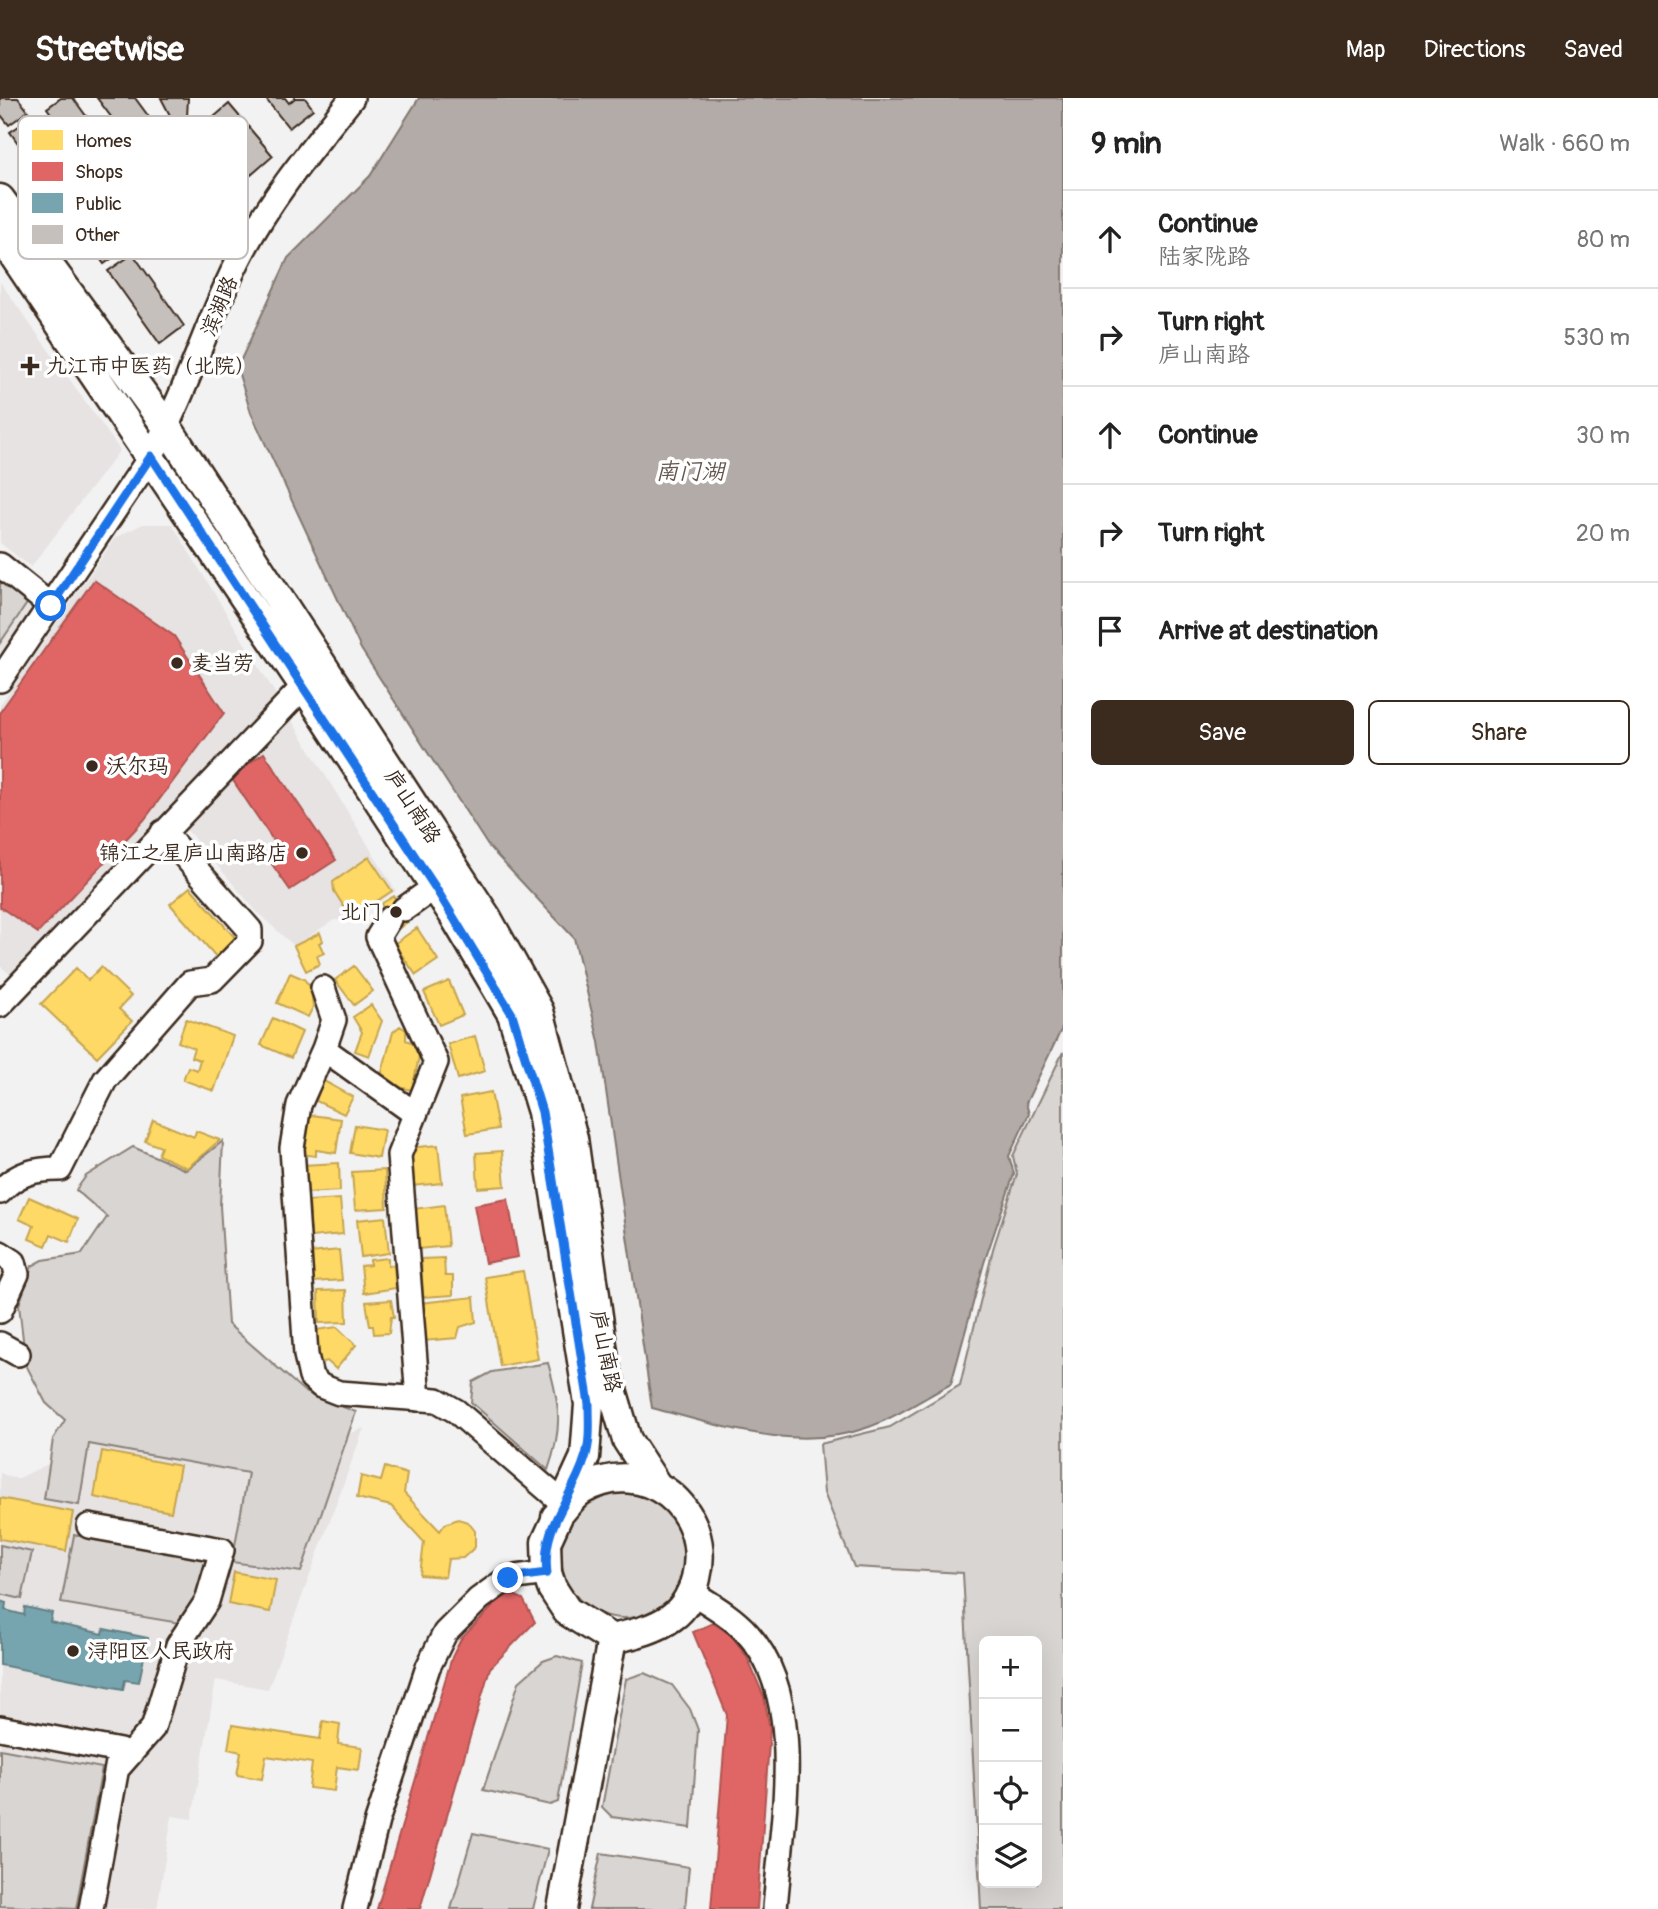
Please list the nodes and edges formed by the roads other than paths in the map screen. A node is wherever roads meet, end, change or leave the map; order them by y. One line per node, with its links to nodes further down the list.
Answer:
1 (352, 98): 5 (street, 滨湖路)
2 (0, 199): 3 (main road, 庐山南路)
3 (18, 224)
4 (0, 235): 9 (main road, 庐山南路)
5 (248, 242)
6 (44, 259): 8 (main road, 庐山南路)
7 (239, 259): 8 (street, 滨湖路)
8 (167, 427): 9 (street, 滨湖路); 24 (main road, 庐山南路)
9 (151, 456): 11 (street, 滨湖路); 13 (main road, 庐山南路)
10 (0, 565): 11 (street)
11 (51, 606): 12 (street, 滨湖路)
12 (0, 680)
13 (304, 686): 14 (street); 15 (main road, 庐山南路)
14 (163, 832): 17 (street); 20 (street)
15 (435, 887): 19 (street); 25 (main road, 庐山南路)
16 (323, 988): 18 (street)
17 (0, 1005)
18 (324, 1049): 19 (street); 23 (street)
19 (414, 1113): 23 (street)
20 (0, 1192)
21 (0, 1252): 22 (street)
22 (0, 1311)
23 (418, 1399): 25 (street)
24 (657, 1486): 25 (main road); 28 (main road)
25 (559, 1510): 27 (main road)
26 (89, 1526): 31 (street)
27 (547, 1573): 29 (main road); 33 (street)
28 (693, 1592): 29 (main road); 35 (street)
29 (612, 1639): 34 (main road)
30 (0, 1728): 31 (street)
31 (117, 1769): 32 (street)
32 (91, 1909)
33 (355, 1909)
34 (562, 1909)
35 (775, 1909)

